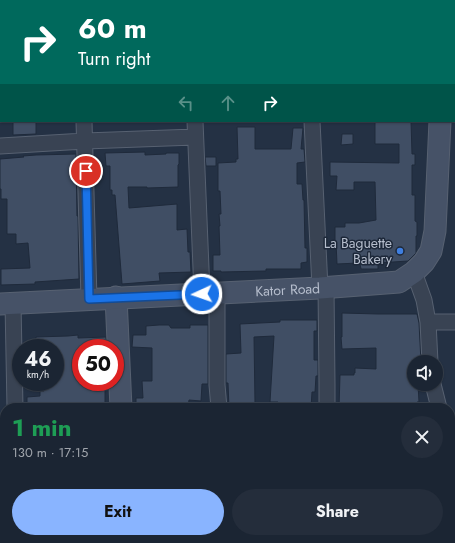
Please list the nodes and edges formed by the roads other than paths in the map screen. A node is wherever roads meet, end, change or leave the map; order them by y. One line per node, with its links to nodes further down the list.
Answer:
1 (84, 122): 6 (street)
2 (195, 122): 5 (street)
3 (312, 122): 9 (street)
4 (440, 122): 8 (main road, Kator Road)
5 (195, 137): 6 (street); 10 (street)
6 (85, 141): 7 (street); 12 (street)
7 (0, 146)
8 (414, 272): 9 (main road, Kator Road); 14 (street)
9 (323, 288): 10 (main road, Kator Road); 21 (street)
10 (209, 293): 11 (main road, Kator Road); 20 (street)
11 (116, 298): 12 (main road, Kator Road); 19 (main road)
12 (89, 299): 13 (main road, Kator Road)
13 (6, 303): 18 (street)
14 (428, 322): 15 (street); 16 (street)
15 (455, 322)
16 (430, 355)
17 (435, 391): 22 (street)
18 (15, 403)
19 (121, 403)
20 (219, 403)
21 (327, 403)
22 (438, 403)

